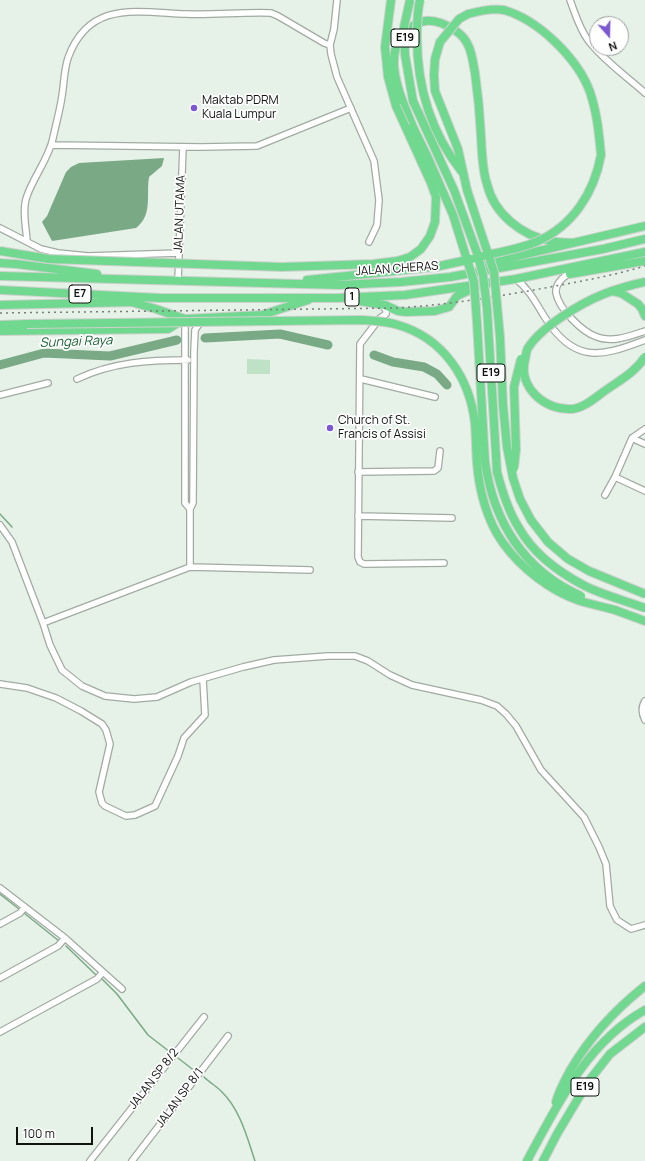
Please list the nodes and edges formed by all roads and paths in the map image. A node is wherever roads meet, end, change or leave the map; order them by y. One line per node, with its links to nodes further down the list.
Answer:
1 (337, 0): 6 (street)
2 (391, 0): 20 (highway, bridge)
3 (410, 0): 77 (highway, E19, bridge)
4 (420, 0): 11 (highway, E19, bridge)
5 (570, 0): 7 (street)
6 (330, 45): 8 (street); 9 (street)
7 (645, 93)
8 (351, 108): 10 (street); 18 (street)
9 (52, 145): 10 (street); 16 (street)
10 (183, 147): 22 (street, JALAN UTAMA)
11 (462, 173): 35 (highway, bridge); 66 (highway, E19, bridge)
12 (645, 226): 19 (highway)
13 (0, 228): 16 (street)
14 (645, 236): 17 (highway)
15 (645, 239): 17 (highway, JALAN CHERAS / 1)
16 (27, 241): 22 (street)
17 (634, 241): 30 (highway, JALAN CHERAS / 1)
18 (369, 242)
19 (572, 243): 30 (highway); 78 (highway, bridge)
20 (0, 251)
21 (645, 252): 29 (highway, JALAN CHERAS / 1)
22 (179, 253): 33 (street, JALAN UTAMA)
23 (0, 259): 26 (highway)
24 (645, 261): 27 (highway)
25 (0, 263): 26 (highway)
26 (16, 264): 32 (highway)
27 (569, 274): 29 (highway); 50 (street)
28 (0, 276): 32 (highway, E7)
29 (538, 276): 31 (highway, JALAN CHERAS / 1)
30 (450, 277): 35 (highway, JALAN CHERAS / 1)
31 (516, 279): 36 (highway, JALAN CHERAS / 1); 51 (street)
32 (148, 280): 33 (highway, JALAN CHERAS / 1)
33 (178, 281): 35 (highway, JALAN CHERAS / 1)
34 (645, 282): 52 (highway, bridge)
35 (285, 283)
36 (484, 284): 40 (highway, JALAN CHERAS / 1); 44 (highway)
37 (0, 290): 38 (highway, E7)
38 (160, 298): 39 (highway, JALAN CHERAS / 1); 41 (highway)
39 (313, 298): 40 (highway, JALAN CHERAS / 1); 46 (highway)
40 (337, 298): 42 (highway)
41 (131, 302): 43 (highway); 48 (highway)
42 (380, 304): 44 (highway); 47 (street)
43 (0, 305)
44 (406, 312): 47 (street)
45 (645, 316): 66 (highway, bridge)
46 (204, 318): 48 (highway); 54 (street)
47 (380, 318): 55 (street)
48 (185, 319): 49 (highway); 53 (street)
49 (0, 327): 78 (highway, bridge)
50 (645, 331)
51 (645, 340)
52 (645, 357)
53 (186, 360): 54 (street); 56 (street); 69 (street)
54 (194, 360): 69 (street)
55 (361, 379): 59 (street); 64 (street)
56 (77, 380)
57 (48, 383): 58 (street)
58 (0, 396)
59 (435, 397)
60 (645, 430): 61 (street)
61 (632, 438): 62 (street); 65 (street)
62 (645, 444)
63 (440, 451): 64 (street)
64 (358, 472): 70 (street)
65 (615, 477): 67 (street); 68 (street)
66 (513, 478): 76 (highway, E19, bridge)
67 (645, 491)
68 (605, 495)
69 (190, 509): 74 (street)
70 (358, 516): 71 (street); 73 (street)
71 (452, 518)
72 (0, 525): 80 (street)
73 (444, 563)
74 (190, 567): 75 (street); 80 (street)
75 (310, 570)
76 (645, 594)
77 (645, 608)
78 (615, 610): 79 (highway)
79 (645, 621)
80 (43, 623): 81 (street)
81 (203, 679): 82 (street); 88 (street)
82 (0, 684)
83 (645, 701): 84 (street)
84 (645, 720)
85 (0, 888): 86 (street)
86 (25, 907): 87 (street); 89 (street)
87 (0, 924)
88 (645, 925)
89 (65, 938): 90 (street); 91 (street)
90 (103, 972): 93 (street); 97 (street)
91 (0, 978)
92 (645, 986): 99 (highway)
93 (122, 989)
94 (645, 1010): 99 (highway, E19)
95 (204, 1017): 100 (street, JALAN SP 8/2)
96 (645, 1027): 103 (highway, E19)
97 (0, 1032)
98 (228, 1036): 101 (street, JALAN SP 8/1)
99 (554, 1109): 102 (highway, E19)
100 (90, 1161)
101 (132, 1161)
102 (527, 1161)
103 (543, 1161)

